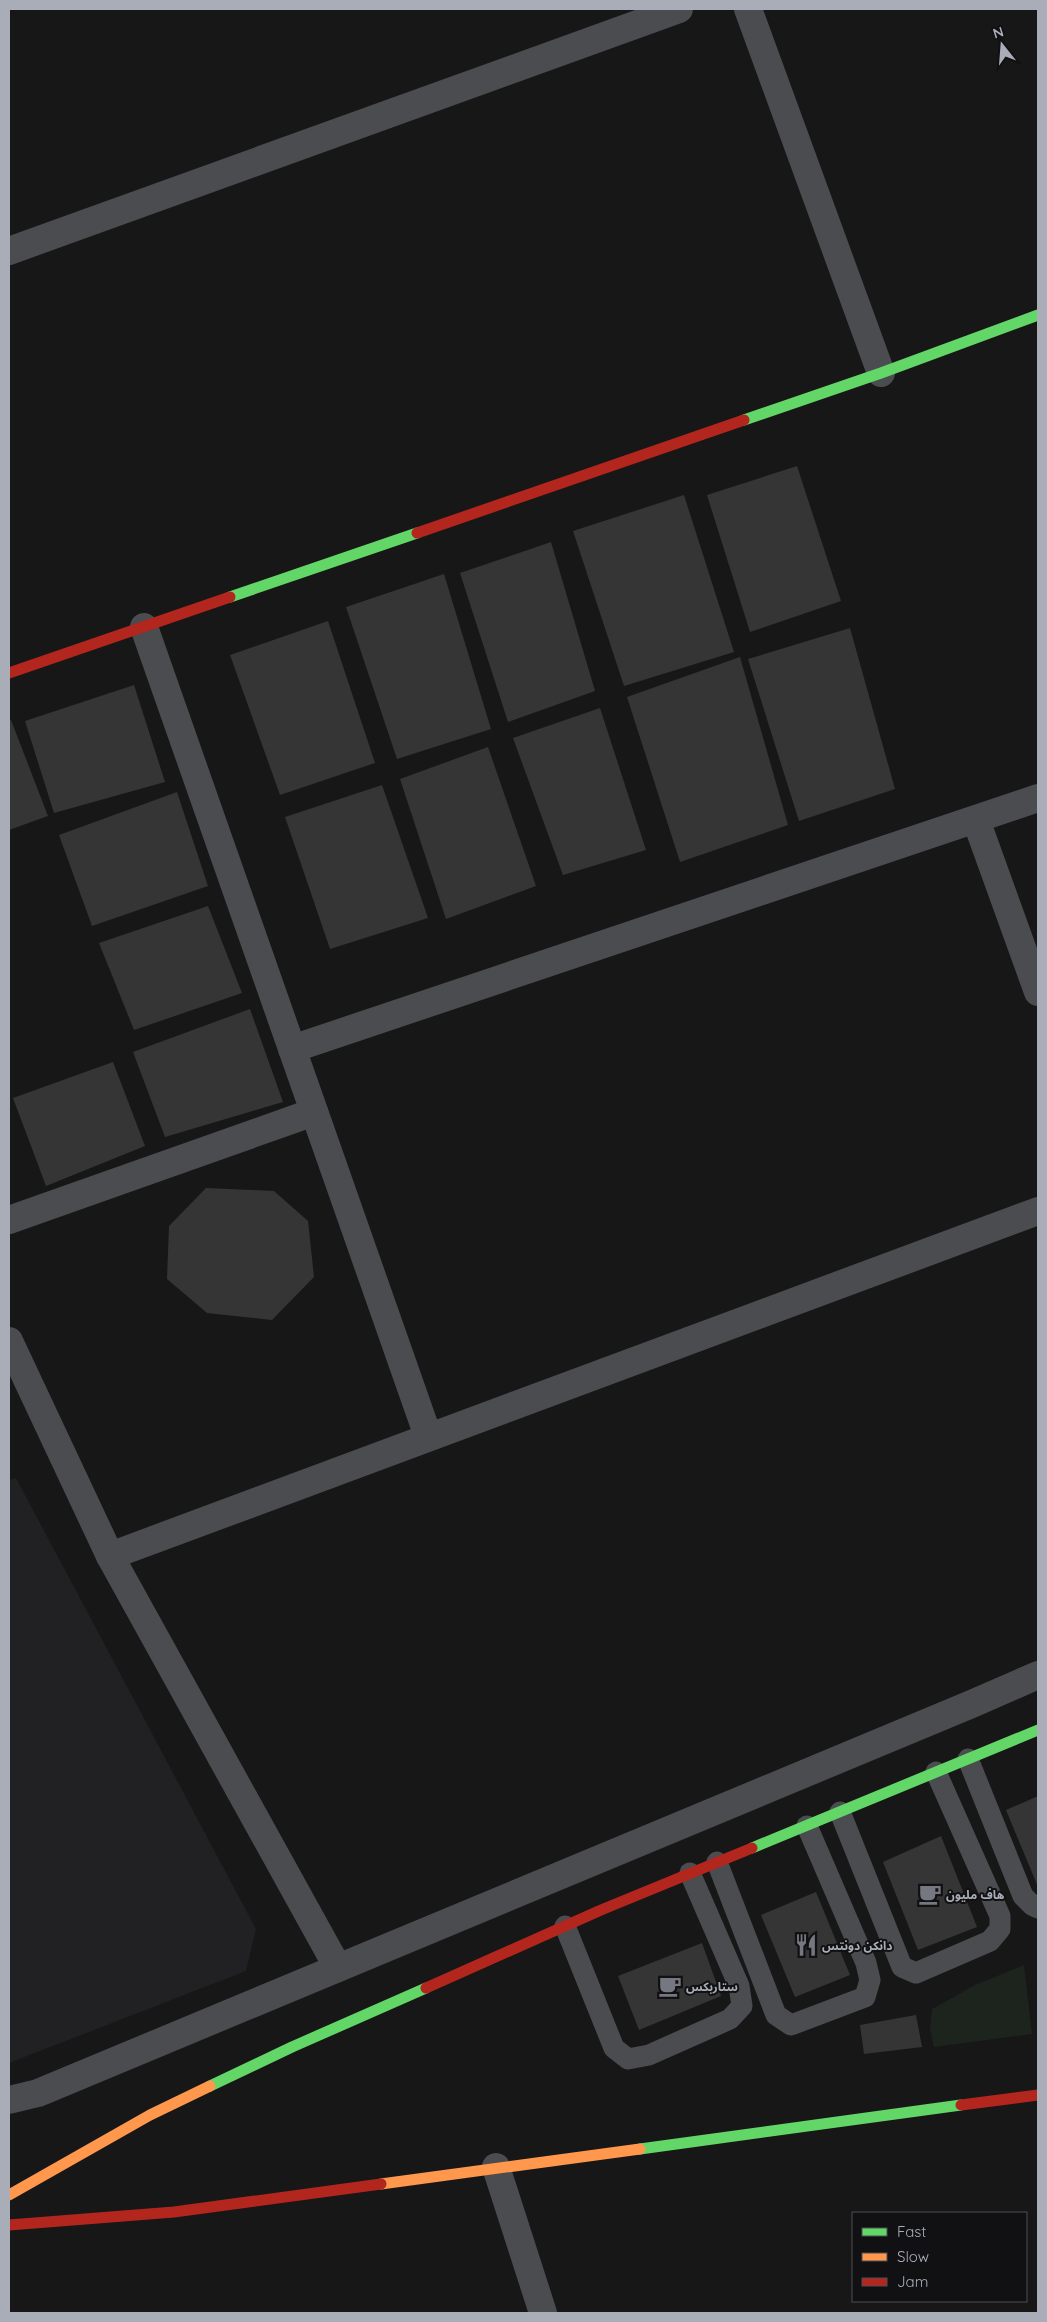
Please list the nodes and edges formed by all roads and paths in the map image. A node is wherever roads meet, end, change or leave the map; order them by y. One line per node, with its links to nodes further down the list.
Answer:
1 (679, 9): 3 (street)
2 (748, 9): 5 (street)
3 (9, 251)
4 (1038, 315): 5 (street)
5 (881, 374): 6 (street)
6 (144, 627): 7 (street); 11 (street)
7 (9, 673)
8 (1038, 798): 9 (street)
9 (976, 820): 10 (street); 11 (street)
10 (1038, 992)
11 (292, 1049): 12 (street)
12 (314, 1112): 14 (street); 16 (street)
13 (1038, 1211): 16 (street)
14 (9, 1220)
15 (9, 1341): 17 (street)
16 (428, 1436): 17 (street)
17 (110, 1556): 28 (street)
18 (1038, 1675): 28 (street)
19 (1038, 1730): 20 (street)
20 (968, 1759): 21 (street); 26 (lane)
21 (936, 1772): 22 (street); 22 (lane)
22 (840, 1812): 23 (street)
23 (807, 1826): 24 (street); 24 (lane)
24 (717, 1862): 25 (street)
25 (690, 1873): 27 (street); 27 (lane)
26 (1038, 1908)
27 (565, 1926): 32 (street)
28 (338, 1968): 30 (street)
29 (1038, 2096): 31 (street)
30 (9, 2100)
31 (496, 2167): 33 (street); 34 (street)
32 (9, 2196)
33 (9, 2225)
34 (543, 2313)

